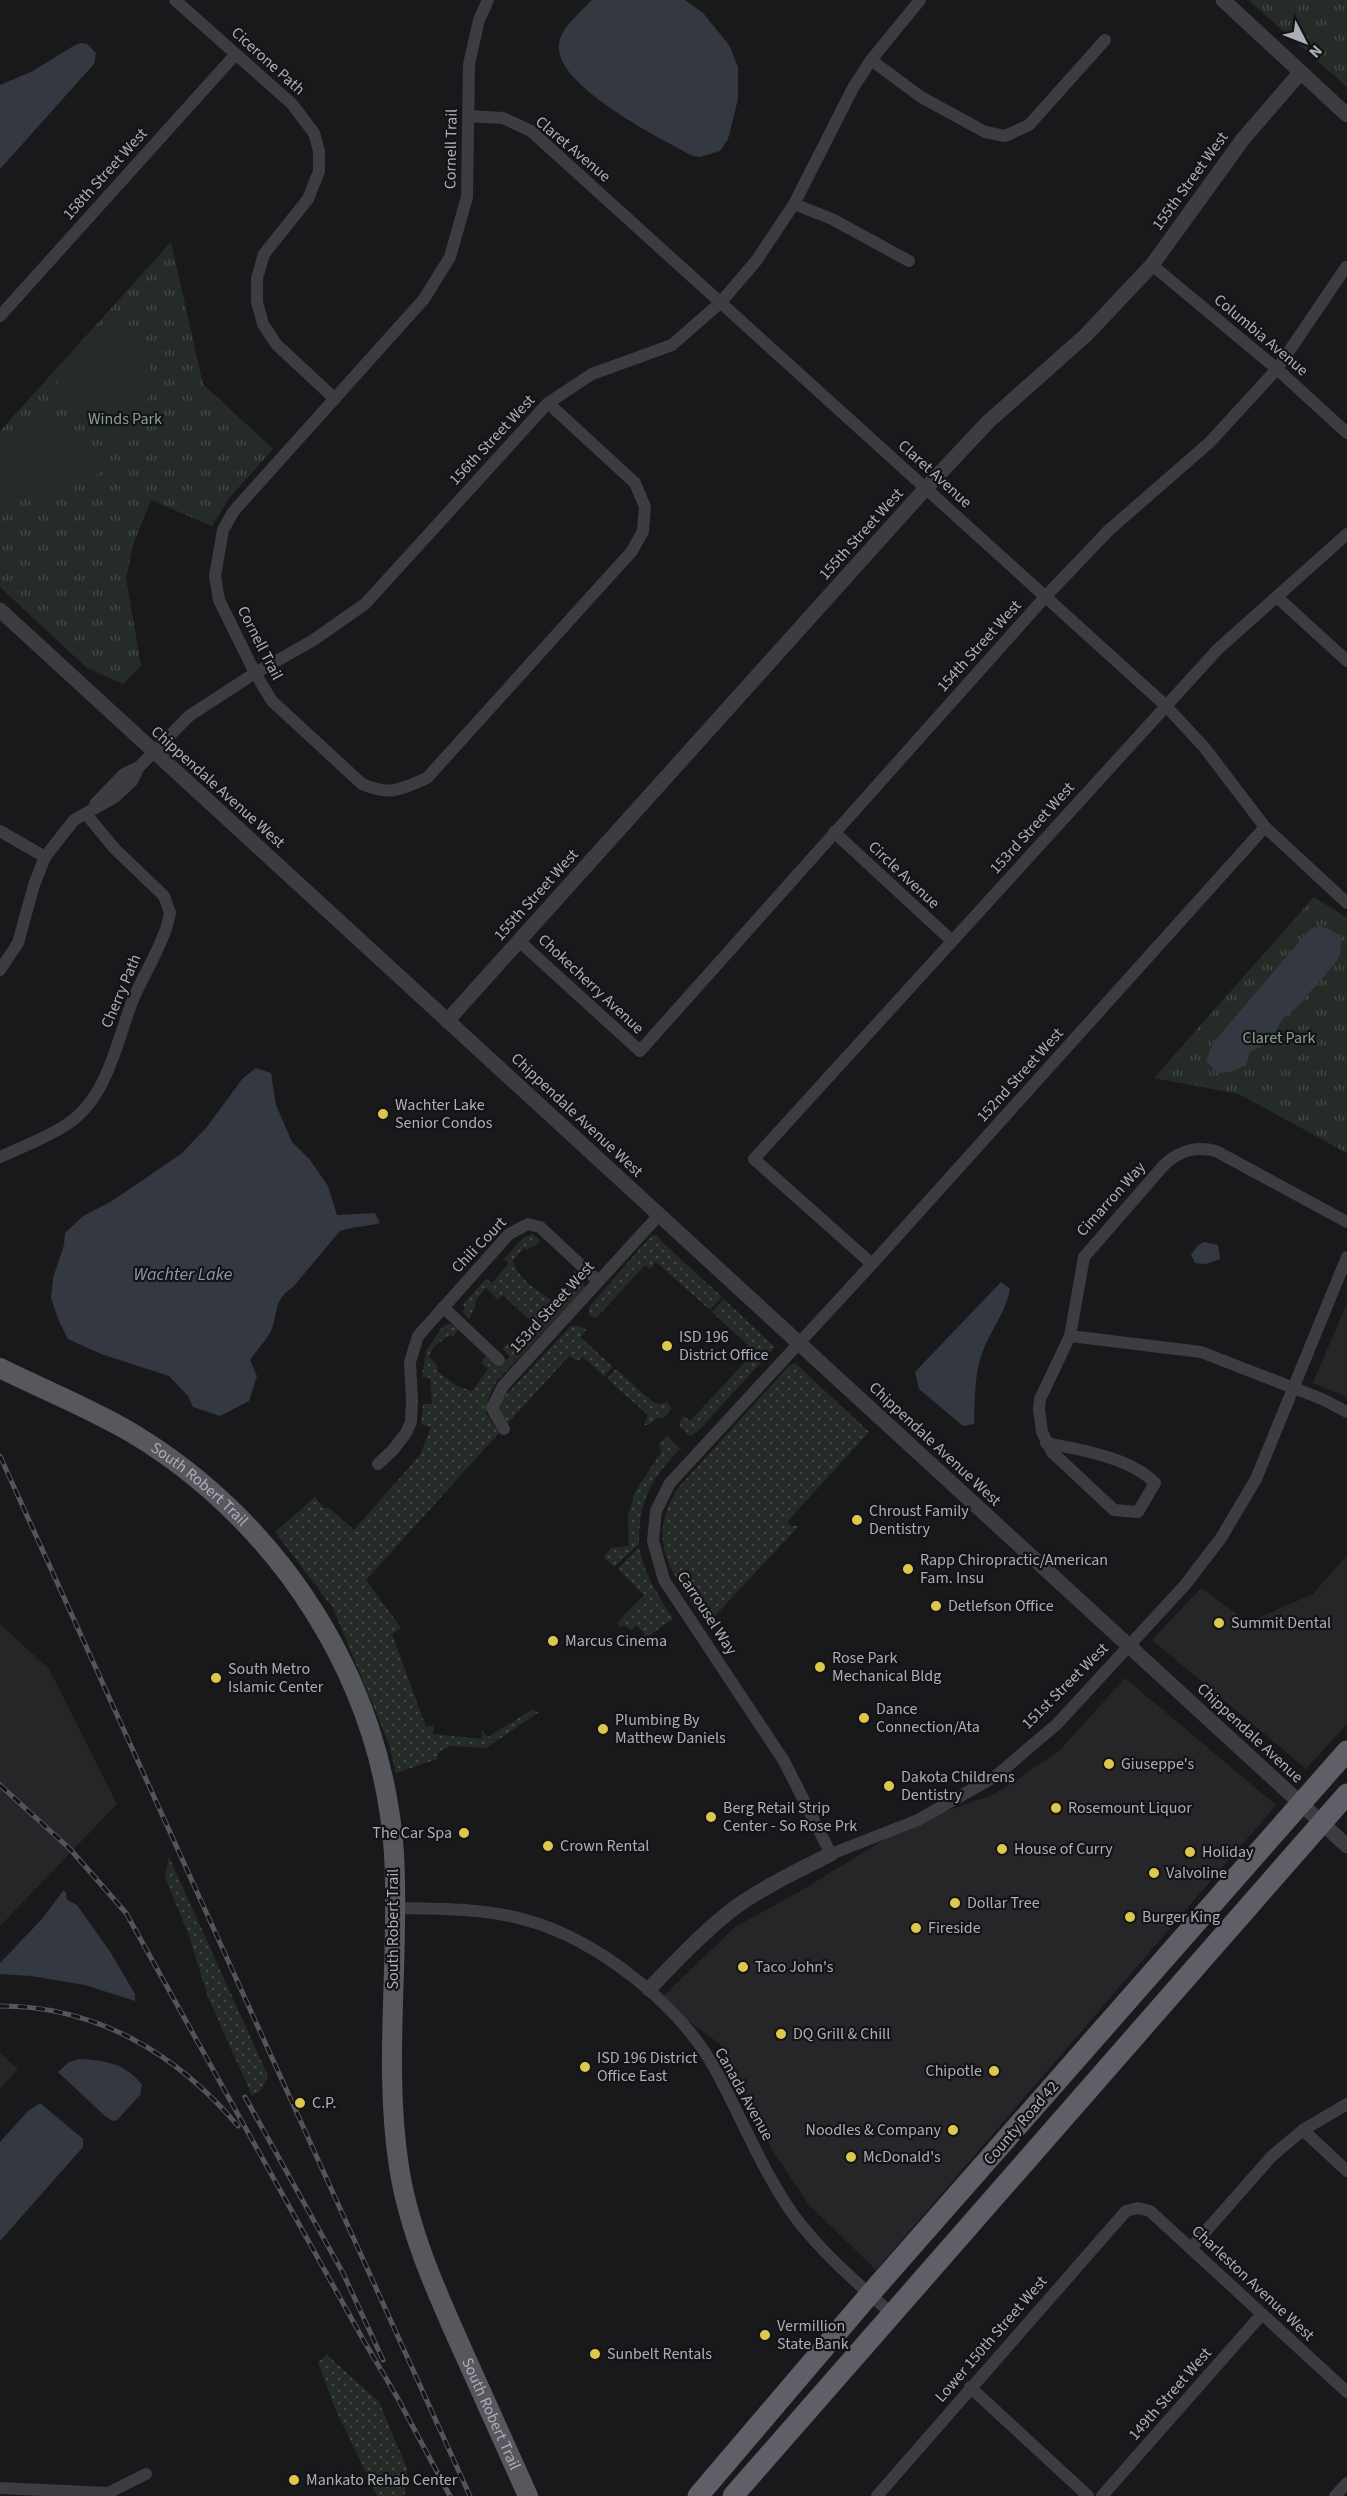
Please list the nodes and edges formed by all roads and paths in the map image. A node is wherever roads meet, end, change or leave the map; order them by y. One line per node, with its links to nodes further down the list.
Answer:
1 (175, 0): 6 (street, Cicerone Path)
2 (488, 0): 10 (street, Cornell Trail)
3 (920, 0): 7 (street, 156th Street West)
4 (1223, 0): 8 (street)
5 (1105, 40): 7 (street)
6 (235, 55): 16 (street, 158th Street West); 18 (street, Cicerone Path)
7 (871, 60): 11 (street, 156th Street West)
8 (1300, 73): 9 (street); 13 (street, 155th Street West)
9 (1347, 114)
10 (468, 116): 15 (street, Claret Avenue); 18 (street, Cornell Trail)
11 (794, 204): 12 (street); 15 (street, 156th Street West)
12 (909, 261)
13 (1152, 265): 17 (street, Columbia Avenue); 21 (street, 155th Street West)
14 (1346, 267): 17 (street, 154th Street West)
15 (721, 302): 19 (street, 156th Street West); 21 (street, Claret Avenue)
16 (0, 316)
17 (1277, 369): 20 (street, Columbia Avenue); 23 (street, 154th Street West)
18 (334, 399): 27 (street, Cornell Trail)
19 (548, 403): 27 (street, 156th Street West); 27 (street, Cornell Trail)
20 (1347, 433)
21 (926, 488): 23 (street, Claret Avenue); 36 (street, 155th Street West)
22 (1347, 534): 24 (street, 153rd Street West)
23 (1046, 596): 28 (street, Claret Avenue); 33 (street, 154th Street West)
24 (1277, 597): 26 (street); 28 (street, 153rd Street West)
25 (0, 610): 29 (street, Chippendale Avenue West)
26 (1347, 661)
27 (255, 673): 29 (street, 156th Street West)
28 (1165, 705): 31 (street, Claret Avenue); 37 (street, 153rd Street West)
29 (153, 752): 30 (street, 156th Street West); 39 (street, Chippendale Avenue West)
30 (86, 814): 34 (street, 156th Street West); 41 (street, Cherry Path)
31 (1265, 827): 35 (street, Claret Avenue); 45 (street, 152nd Street West)
32 (0, 831): 34 (street)
33 (834, 832): 37 (street, Circle Avenue); 40 (street, 154th Street West)
34 (45, 857): 38 (street, 156th Street West)
35 (1347, 903)
36 (519, 940): 39 (street, 155th Street West); 40 (street, Chokecherry Avenue)
37 (952, 942): 45 (street, 153rd Street West)
38 (0, 970)
39 (447, 1021): 42 (street, Chippendale Avenue West)
40 (640, 1051)
41 (0, 1157)
42 (659, 1215): 46 (street, 153rd Street West); 49 (street, Chippendale Avenue West)
43 (1347, 1222): 48 (street, Cimarron Way)
44 (1347, 1257): 52 (street, 151st Street West)
45 (872, 1264): 49 (street, 152nd Street West)
46 (598, 1281): 47 (street, Chili Court); 54 (street, 153rd Street West)
47 (443, 1308): 50 (street); 56 (street, Chili Court)
48 (1070, 1336): 52 (street); 55 (street, Cimarron Way)
49 (798, 1343): 57 (street, Chippendale Avenue West); 63 (street, Carrousel Way)
50 (500, 1360)
51 (0, 1368): 64 (main road, South Robert Trail)
52 (1294, 1388): 53 (street); 57 (street, 151st Street West)
53 (1347, 1412)
54 (504, 1429)
55 (1046, 1443): 55 (street)
56 (378, 1464)
57 (1130, 1647): 60 (street, Chippendale Avenue); 63 (street, 151st Street West)
58 (1347, 1751): 60 (highway, County Road 42)
59 (1347, 1794): 61 (highway, County Road 42)
60 (1301, 1804): 61 (street, Chippendale Avenue); 66 (highway, County Road 42)
61 (1322, 1823): 62 (street, Chippendale Avenue); 71 (highway, County Road 42)
62 (1347, 1846)
63 (831, 1854): 65 (street, 151st Street West)
64 (395, 1908): 65 (street, Canada Avenue); 82 (main road, South Robert Trail)
65 (649, 1989): 73 (street, Canada Avenue)
66 (1091, 2044): 71 (highway); 73 (highway, County Road 42)
67 (1347, 2104): 68 (street)
68 (1303, 2130): 69 (street); 72 (street)
69 (1347, 2171)
70 (1131, 2210): 72 (street, Charleston Avenue West); 76 (street, Lower 150th Street West)
71 (958, 2237): 74 (highway, County Road 42)
72 (1191, 2248): 75 (street, Charleston Avenue West)
73 (870, 2294): 74 (street, Canada Avenue); 83 (highway, County Road 42)
74 (891, 2313): 84 (highway, County Road 42)
75 (1262, 2314): 77 (street, Charleston Avenue West); 86 (street, 149th Street West)
76 (970, 2387): 81 (street, Lower 150th Street West); 85 (street)
77 (1347, 2392)
78 (146, 2474): 80 (street)
79 (1347, 2483): 87 (street)
80 (0, 2488)
81 (877, 2495)
82 (528, 2496)
83 (698, 2496)
84 (733, 2496)
85 (1088, 2496)
86 (1102, 2496)
87 (1335, 2496)

